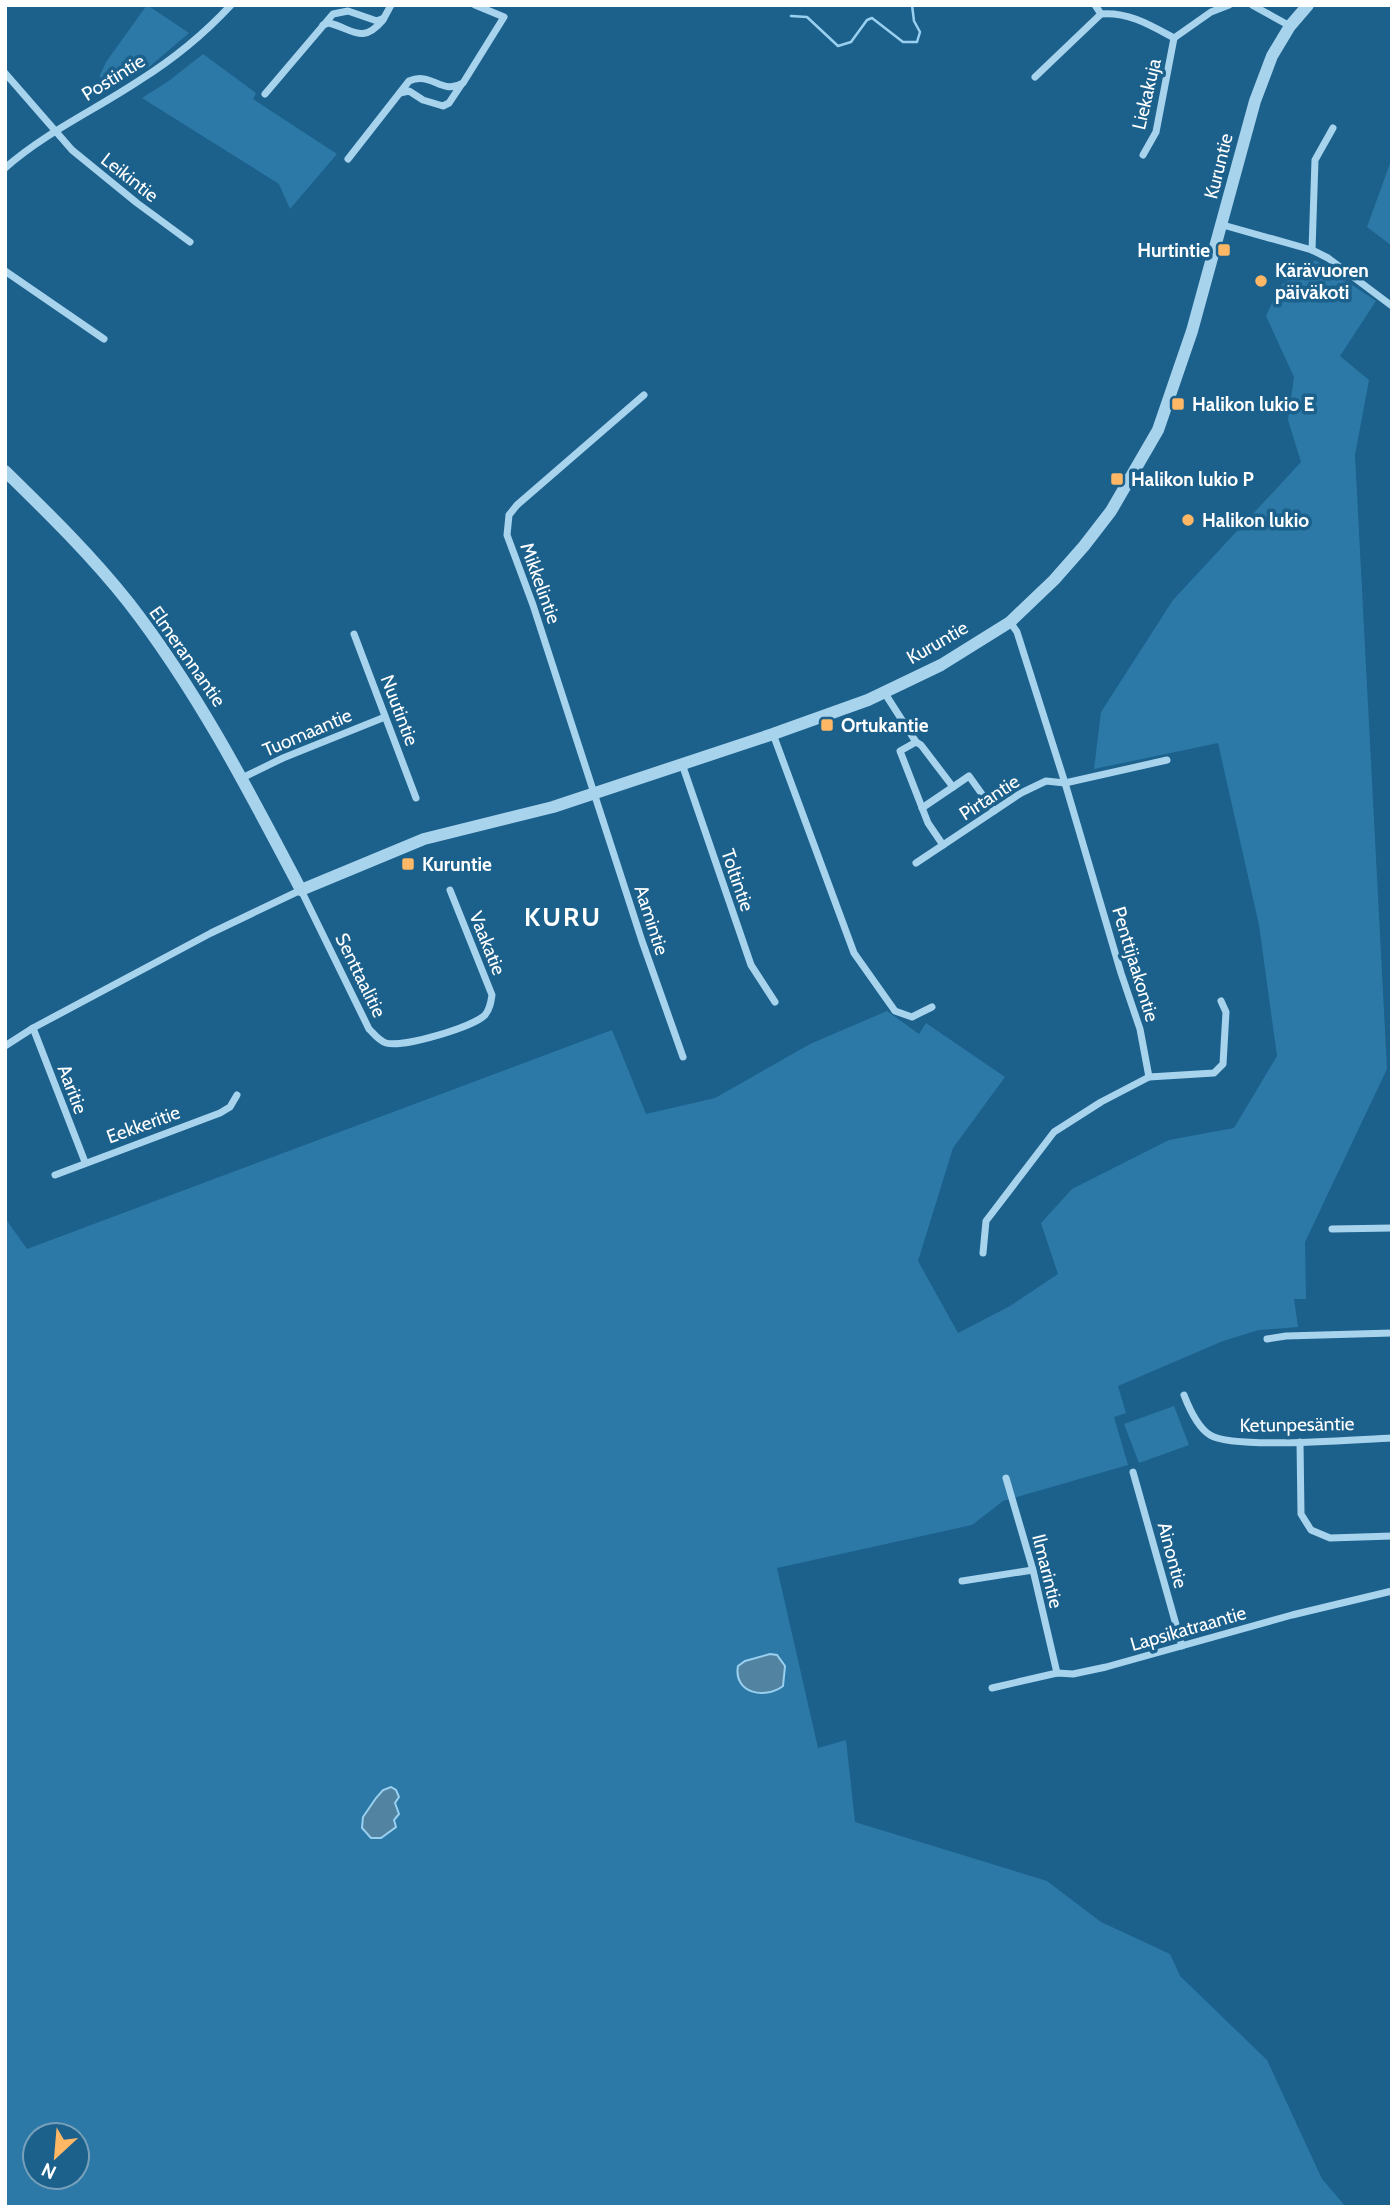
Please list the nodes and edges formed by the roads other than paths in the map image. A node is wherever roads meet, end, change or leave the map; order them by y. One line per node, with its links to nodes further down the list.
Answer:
1 (231, 5): 19 (street, Postintie)
2 (391, 5): 9 (street)
3 (475, 5): 15 (street)
4 (1095, 5): 8 (street)
5 (1229, 5): 12 (street)
6 (1252, 5): 11 (street)
7 (1308, 5): 11 (street, Kuruntie)
8 (1101, 14): 12 (street); 14 (street)
9 (384, 18): 10 (street); 10 (street)
10 (322, 25): 16 (street)
11 (1290, 26): 23 (street, Kuruntie)
12 (1174, 38): 20 (street, Liekakuja)
13 (5, 73): 19 (street, Leikintie)
14 (1035, 77)
15 (463, 83): 17 (street); 17 (street)
16 (264, 94)
17 (397, 95): 21 (street)
18 (1334, 128): 25 (street)
19 (56, 130): 22 (street, Postintie); 24 (street, Leikintie)
20 (1143, 156)
21 (348, 159)
22 (5, 168)
23 (1223, 225): 25 (street); 31 (street, Kuruntie)
24 (190, 242)
25 (1312, 250): 27 (street)
26 (5, 271): 28 (street)
27 (1392, 306)
28 (104, 339)
29 (644, 395): 42 (street, Mikkelintie)
30 (5, 471): 39 (street, Elmerannantie)
31 (1010, 622): 33 (street, Kuruntie); 40 (street, Penttijaakontie)
32 (354, 634): 34 (street, Nuutintie)
33 (884, 692): 35 (street, Kuruntie); 36 (street)
34 (386, 717): 39 (street, Tuomaantie); 43 (street, Nuutintie)
35 (773, 734): 38 (street, Kuruntie); 52 (street)
36 (916, 742): 41 (street); 44 (street)
37 (1167, 761): 40 (street, Pirtantie)
38 (682, 763): 42 (street, Kuruntie); 50 (street, Toltintie)
39 (242, 778): 49 (street, Elmerannantie)
40 (1065, 783): 45 (street, Pirtantie); 57 (street, Penttijaakontie)
41 (953, 787): 44 (street); 45 (street)
42 (594, 792): 49 (street, Kuruntie); 56 (street, Aamintie)
43 (416, 798)
44 (922, 808): 46 (street)
45 (994, 811): 46 (street, Pirtantie)
46 (943, 845): 47 (street, Pirtantie)
47 (916, 863)
48 (450, 890): 53 (street, Vaakatie)
49 (301, 891): 53 (street, Senttaalitie); 54 (street, Kuruntie)
50 (775, 1002)
51 (1222, 1002): 57 (street)
52 (932, 1007)
53 (489, 1008)
54 (33, 1028): 55 (street, Kuruntie); 59 (street, Aaritie)
55 (5, 1046)
56 (683, 1057)
57 (1149, 1077): 63 (street)
58 (237, 1096): 59 (street, Eekkeritie)
59 (85, 1162): 60 (street, Eekkeritie)
60 (55, 1175)
61 (1392, 1228): 62 (street)
62 (1332, 1229)
63 (983, 1253)
64 (1392, 1333): 65 (street)
65 (1267, 1339)
66 (1184, 1395): 68 (street, Ketunpesäntie)
67 (1392, 1437): 68 (street, Ketunpesäntie)
68 (1300, 1442): 71 (street)
69 (1133, 1472): 75 (street, Ainontie)
70 (1006, 1478): 72 (street, Ilmarintie)
71 (1392, 1536)
72 (1033, 1570): 73 (street); 76 (street, Ilmarintie)
73 (962, 1581)
74 (1392, 1591): 75 (street, Lapsikatraantie)
75 (1182, 1646): 76 (street, Lapsikatraantie)
76 (1057, 1673): 77 (street, Lapsikatraantie)
77 (992, 1688)

